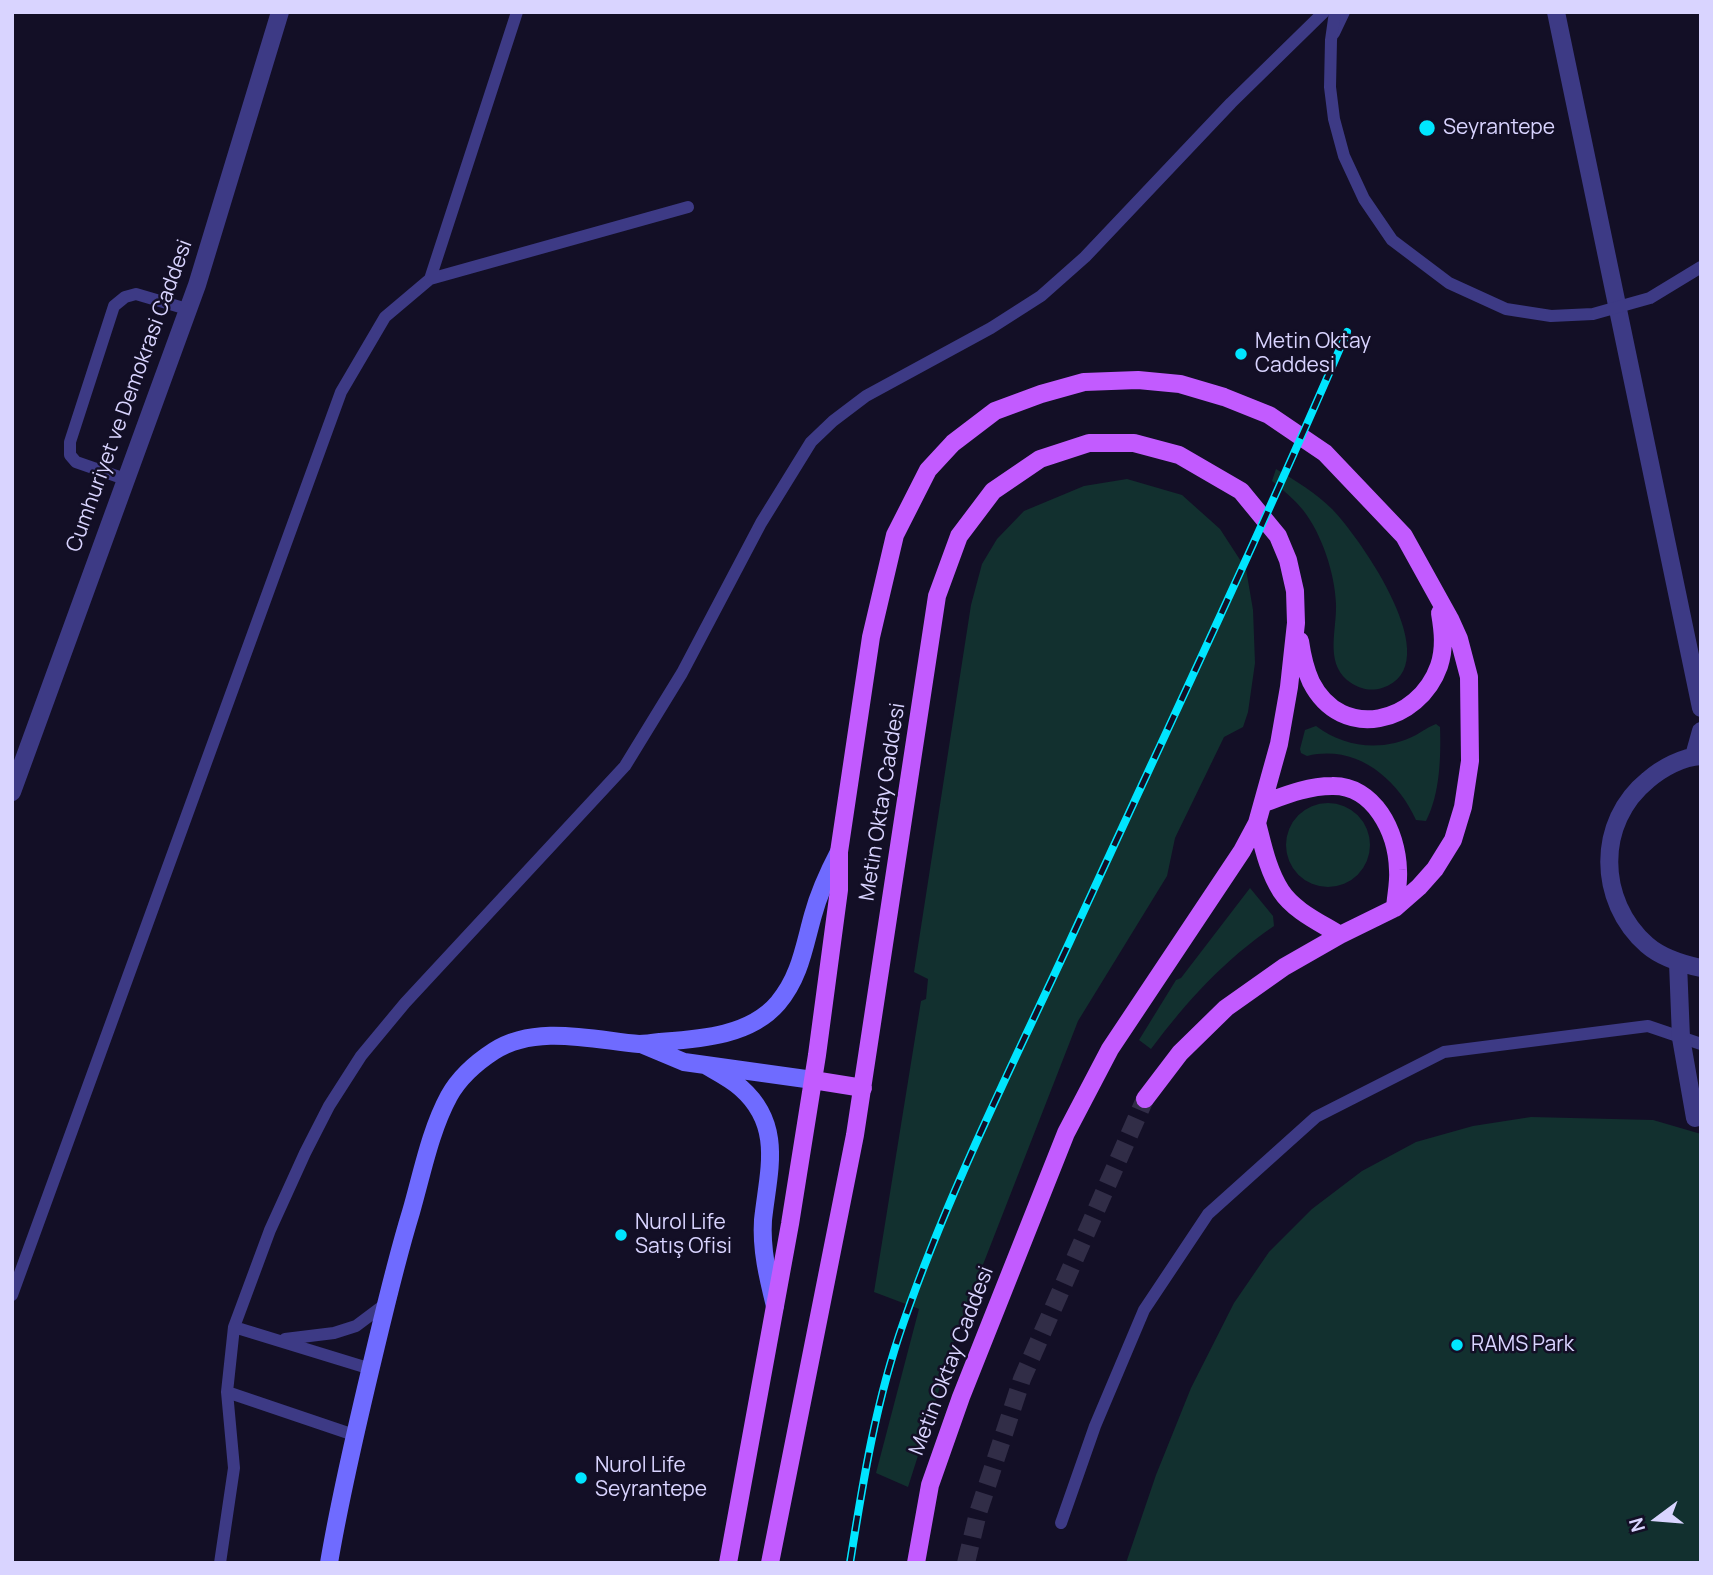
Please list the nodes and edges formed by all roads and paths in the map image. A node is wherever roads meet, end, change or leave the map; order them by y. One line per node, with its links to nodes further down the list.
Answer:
1 (280, 12): 11 (street, Cumhuriyet ve Demokrasi Caddesi)
2 (517, 12): 10 (lane)
3 (1324, 12): 37 (lane)
4 (1335, 12): 7 (lane, bridge)
5 (1344, 12): 7 (lane, bridge)
6 (1556, 12): 15 (street)
7 (1331, 40): 9 (lane, bridge)
8 (688, 207): 10 (lane)
9 (1701, 267)
10 (430, 279): 34 (lane)
11 (187, 309): 12 (street, Cumhuriyet ve Demokrasi Caddesi); 12 (lane)
12 (125, 479): 18 (street, Cumhuriyet ve Demokrasi Caddesi)
13 (1435, 593): 14 (main road); 21 (main road, Metin Oktay Caddesi); 22 (main road, Metin Oktay Caddesi)
14 (1296, 623): 19 (main road, Metin Oktay Caddesi); 31 (main road, Metin Oktay Caddesi)
15 (1701, 708)
16 (1701, 731): 17 (street)
17 (1698, 756): 24 (street)
18 (12, 792)
19 (1264, 803): 20 (main road, Metin Oktay Caddesi); 22 (main road)
20 (1257, 823): 23 (main road); 47 (main road, Metin Oktay Caddesi)
21 (839, 852): 27 (street); 30 (main road, Metin Oktay Caddesi)
22 (1395, 908): 23 (main road)
23 (1340, 935): 32 (main road)
24 (1678, 963): 25 (street); 26 (street)
25 (1701, 968)
26 (1681, 1038): 28 (lane); 33 (street); 42 (lane)
27 (641, 1044): 29 (street); 35 (street)
28 (1701, 1044)
29 (705, 1065): 30 (street); 36 (street)
30 (813, 1080): 31 (main road); 36 (main road, Metin Oktay Caddesi)
31 (863, 1088): 46 (main road, Metin Oktay Caddesi)
32 (1145, 1099)
33 (1695, 1118)
34 (12, 1295)
35 (384, 1305): 38 (lane); 39 (street)
36 (775, 1306): 45 (main road, Metin Oktay Caddesi)
37 (234, 1327): 38 (lane); 40 (lane)
38 (278, 1340): 39 (lane)
39 (371, 1369): 41 (street)
40 (227, 1392): 41 (lane); 43 (lane)
41 (354, 1435): 44 (street)
42 (1060, 1523)
43 (220, 1563)
44 (330, 1563)
45 (728, 1563)
46 (770, 1563)
47 (916, 1563)

